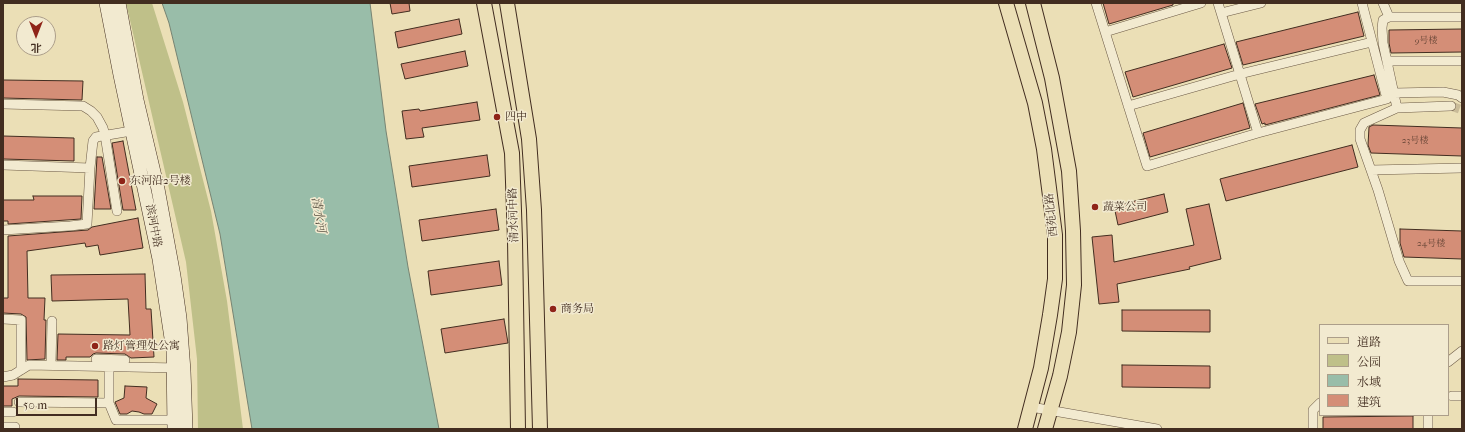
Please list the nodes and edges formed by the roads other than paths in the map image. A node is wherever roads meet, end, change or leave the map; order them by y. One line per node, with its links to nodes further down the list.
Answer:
1 (106, 3): 27 (main road, 滨河中路)
2 (119, 3): 27 (main road, 滨河中路)
3 (484, 3): 61 (main road, 清水河中路)
4 (506, 3): 62 (main road, 清水河中路)
5 (1006, 3): 53 (main road, 西苑北路)
6 (1033, 3): 54 (main road, 西苑北路)
7 (1096, 3): 16 (street)
8 (1201, 3): 16 (street)
9 (1218, 3): 13 (street)
10 (1260, 3): 13 (street)
11 (1362, 3): 17 (street)
12 (1383, 3): 14 (street)
13 (1221, 13): 20 (street)
14 (1389, 17): 15 (street); 18 (street)
15 (1462, 17)
16 (1105, 32): 24 (street)
17 (1372, 42): 20 (street); 28 (street)
18 (1387, 61): 19 (street); 21 (street)
19 (1462, 61)
20 (1240, 74): 24 (street); 28 (street)
21 (1394, 93): 22 (street); 26 (street)
22 (1462, 98)
23 (3, 104): 29 (street)
24 (1128, 106): 28 (street)
25 (1451, 106): 26 (street)
26 (1397, 108): 33 (street)
27 (138, 130): 29 (street); 45 (main road, 滨河中路)
28 (1258, 133)
29 (105, 135): 31 (street); 34 (street)
30 (3, 165): 31 (street)
31 (90, 168): 35 (street)
32 (1462, 168): 33 (street)
33 (1371, 170): 36 (street)
34 (117, 211)
35 (3, 230)
36 (1462, 281)
37 (3, 320): 46 (street)
38 (52, 321): 42 (street)
39 (1462, 351): 41 (street)
40 (125, 360): 43 (street)
41 (1449, 361)
42 (51, 365): 43 (street); 46 (street)
43 (69, 365): 44 (street)
44 (109, 367): 45 (street); 51 (street)
45 (178, 368): 58 (main road, 滨河中路)
46 (21, 370): 47 (street)
47 (3, 376)
48 (1452, 396): 49 (street)
49 (1462, 396)
50 (19, 402): 51 (street)
51 (109, 403): 58 (street)
52 (1319, 405): 66 (street)
53 (1031, 407): 54 (street); 63 (main road, 西苑北路)
54 (1050, 411): 64 (main road, 西苑北路); 65 (street)
55 (3, 412): 56 (street)
56 (13, 412)
57 (1428, 416): 67 (street)
58 (180, 424)
59 (3, 427): 60 (street)
60 (15, 427)
61 (518, 429)
62 (540, 429)
63 (1025, 429)
64 (1045, 429)
65 (1157, 429)
66 (1312, 429)
67 (1428, 429)

